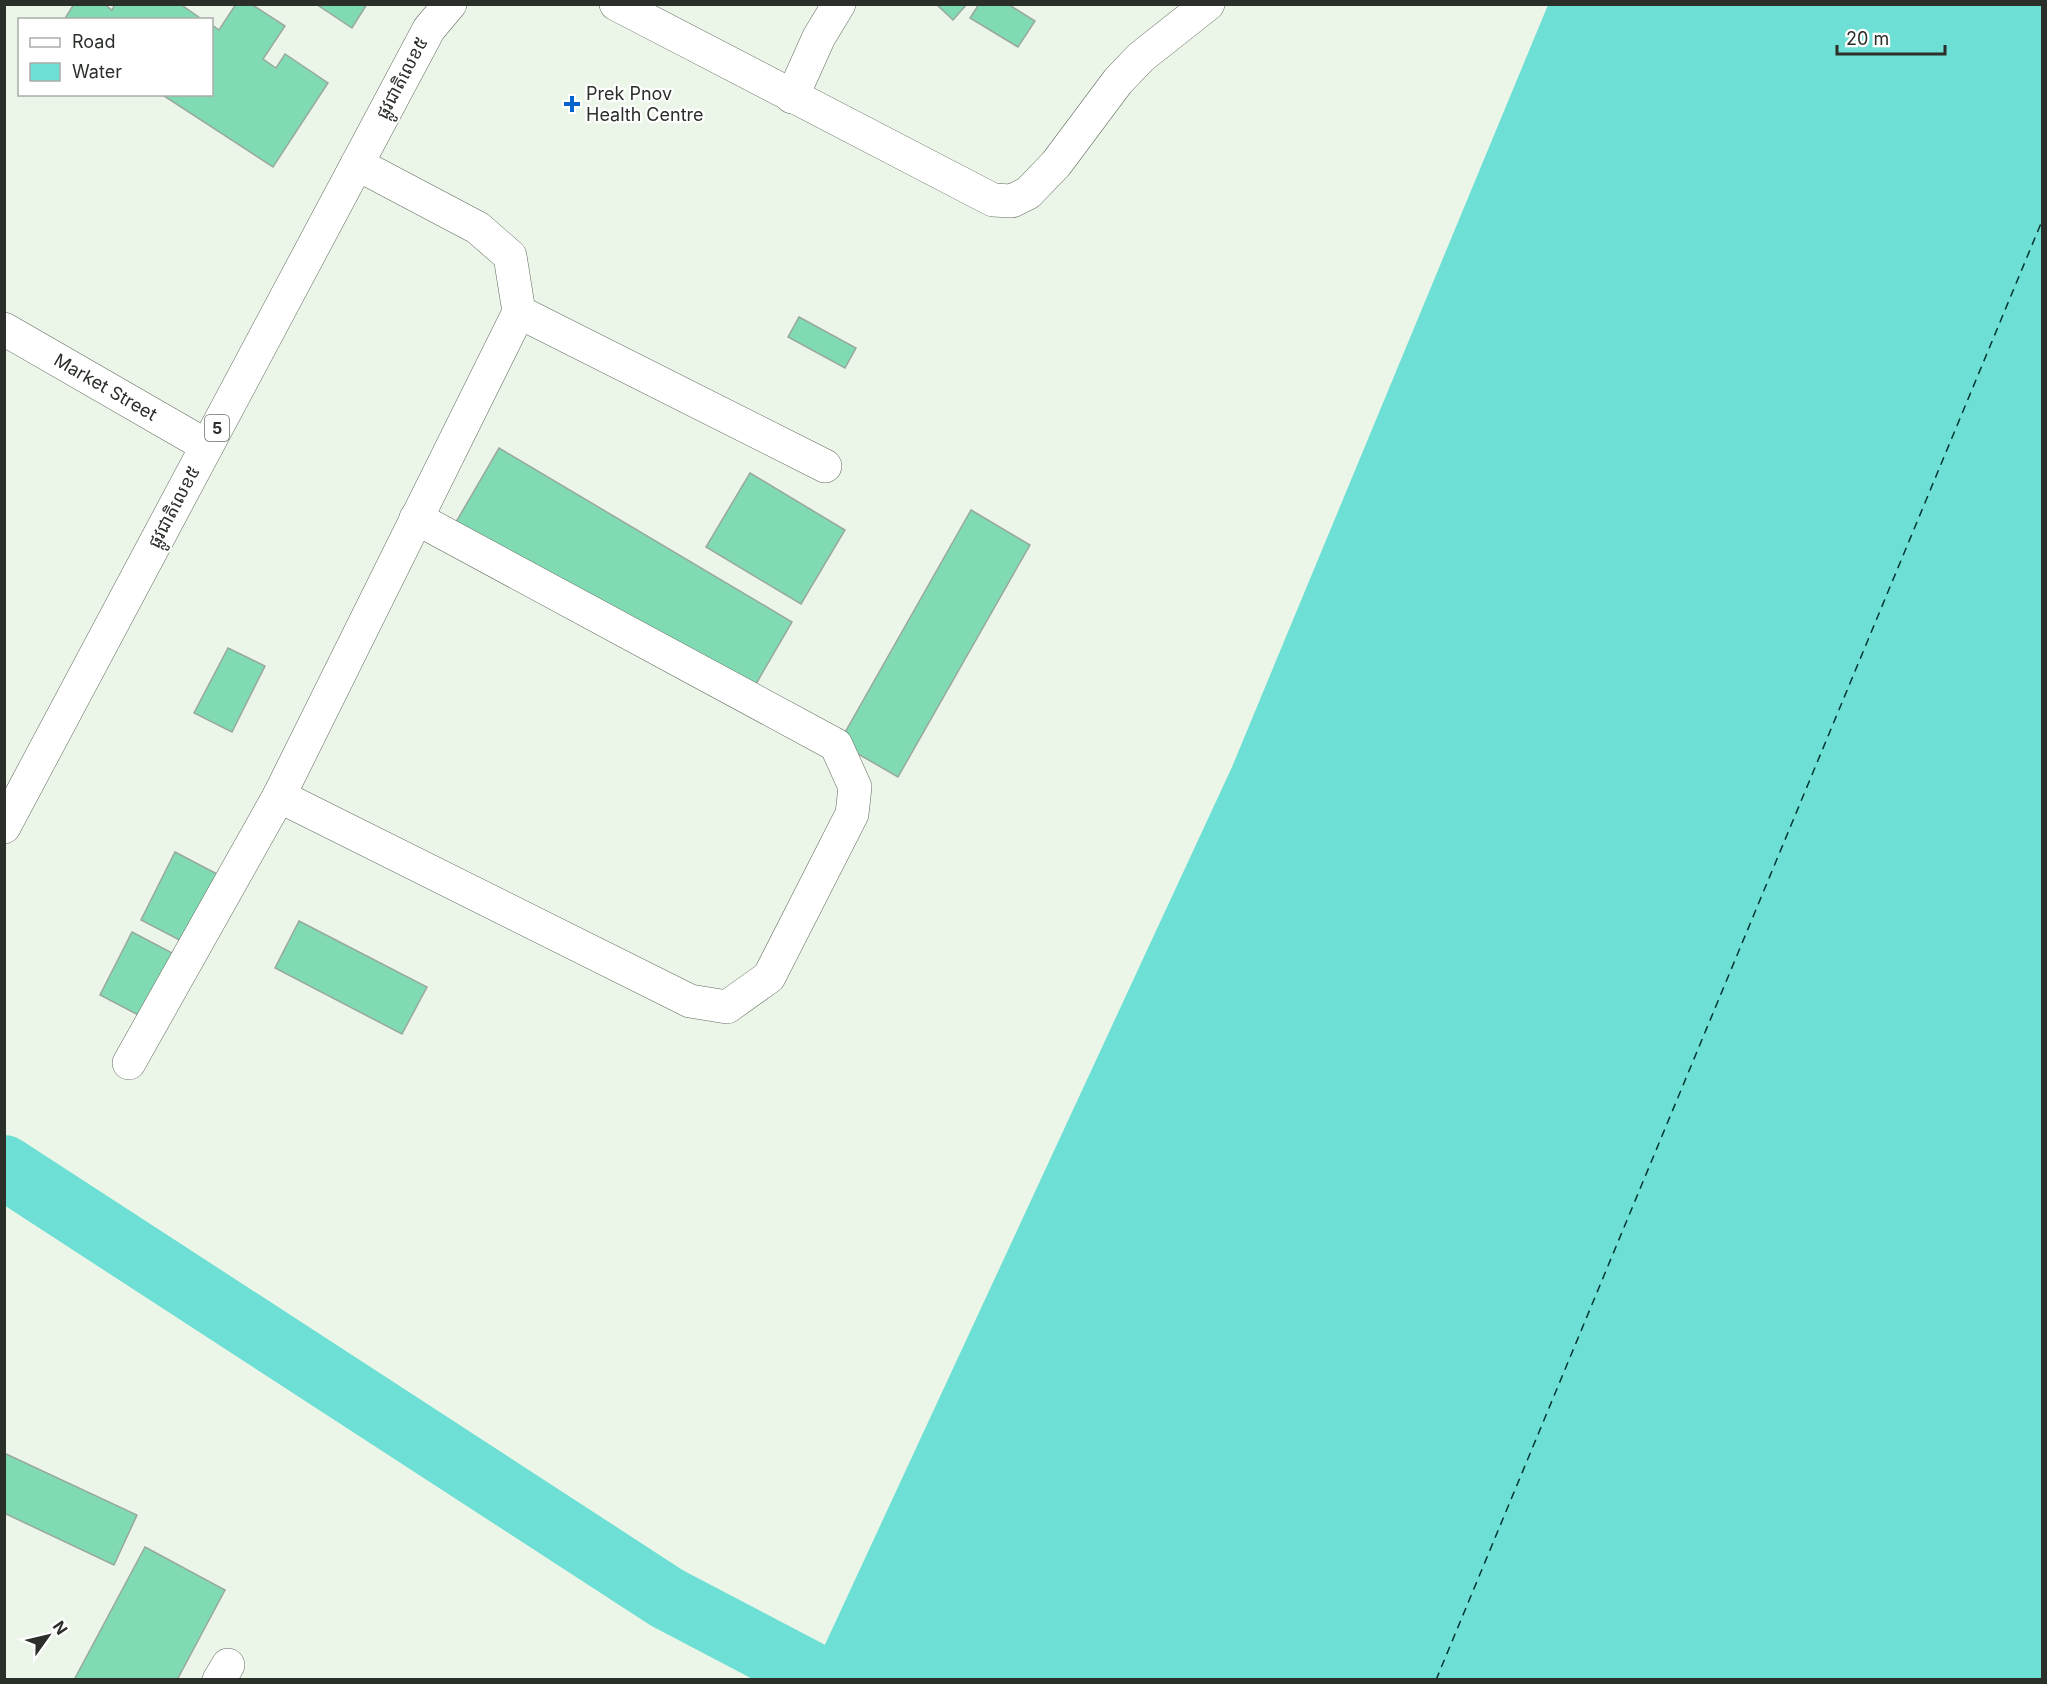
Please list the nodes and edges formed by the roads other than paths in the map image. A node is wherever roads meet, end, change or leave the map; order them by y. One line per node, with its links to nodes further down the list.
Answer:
1 (450, 4): 5 (main road, ផ្លូវជាតិលេខ៥ / 5)
2 (616, 4): 6 (main road)
3 (839, 4): 6 (main road)
4 (1208, 4): 6 (main road)
5 (431, 17): 7 (main road, ផ្លូវជាតិលេខ៥ / 5)
6 (792, 98)
7 (357, 164): 8 (main road); 10 (main road, ផ្លូវជាតិលេខ៥ / 5)
8 (519, 312): 11 (main road); 12 (main road)
9 (4, 329): 10 (main road, Market Street)
10 (207, 446): 14 (main road, ផ្លូវជាតិលេខ៥ / 5)
11 (825, 466)
12 (416, 518): 13 (main road); 13 (main road)
13 (279, 796): 15 (main road)
14 (4, 827)
15 (129, 1063)

